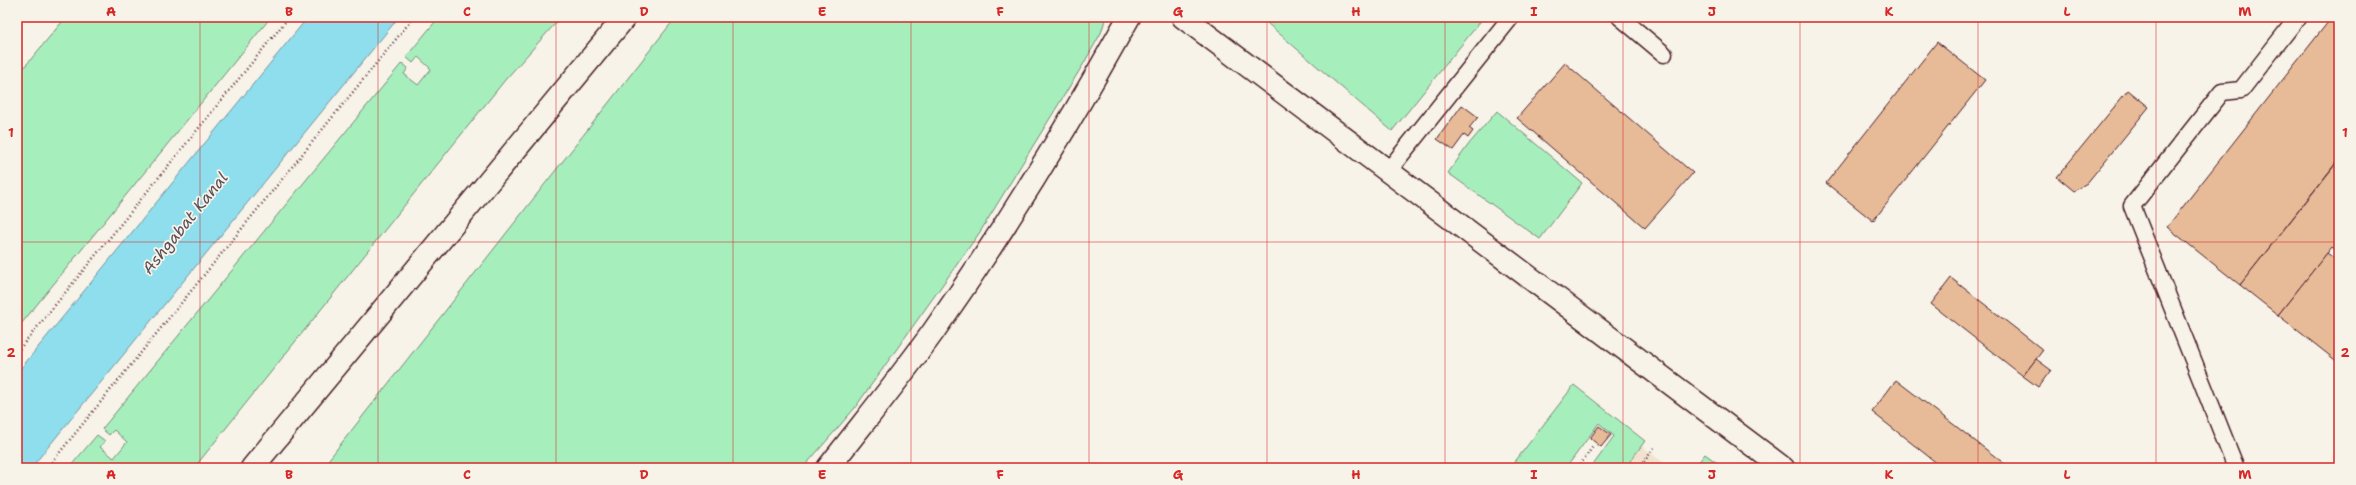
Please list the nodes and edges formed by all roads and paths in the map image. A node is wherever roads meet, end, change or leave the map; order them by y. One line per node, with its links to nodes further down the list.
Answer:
1 (289, 17): 11 (path)
2 (414, 17): 14 (path)
3 (625, 17): 15 (street)
4 (1129, 17): 16 (street)
5 (1183, 17): 10 (street)
6 (1510, 17): 10 (lane)
7 (1620, 17): 9 (lane)
8 (2298, 17): 20 (lane)
9 (1664, 54)
10 (1388, 171): 19 (street)
11 (17, 352)
12 (1594, 445): 17 (path)
13 (1654, 448): 18 (path)
14 (47, 468)
15 (252, 468)
16 (828, 468)
17 (1578, 468)
18 (1639, 468)
19 (1783, 468)
20 (2236, 468)

